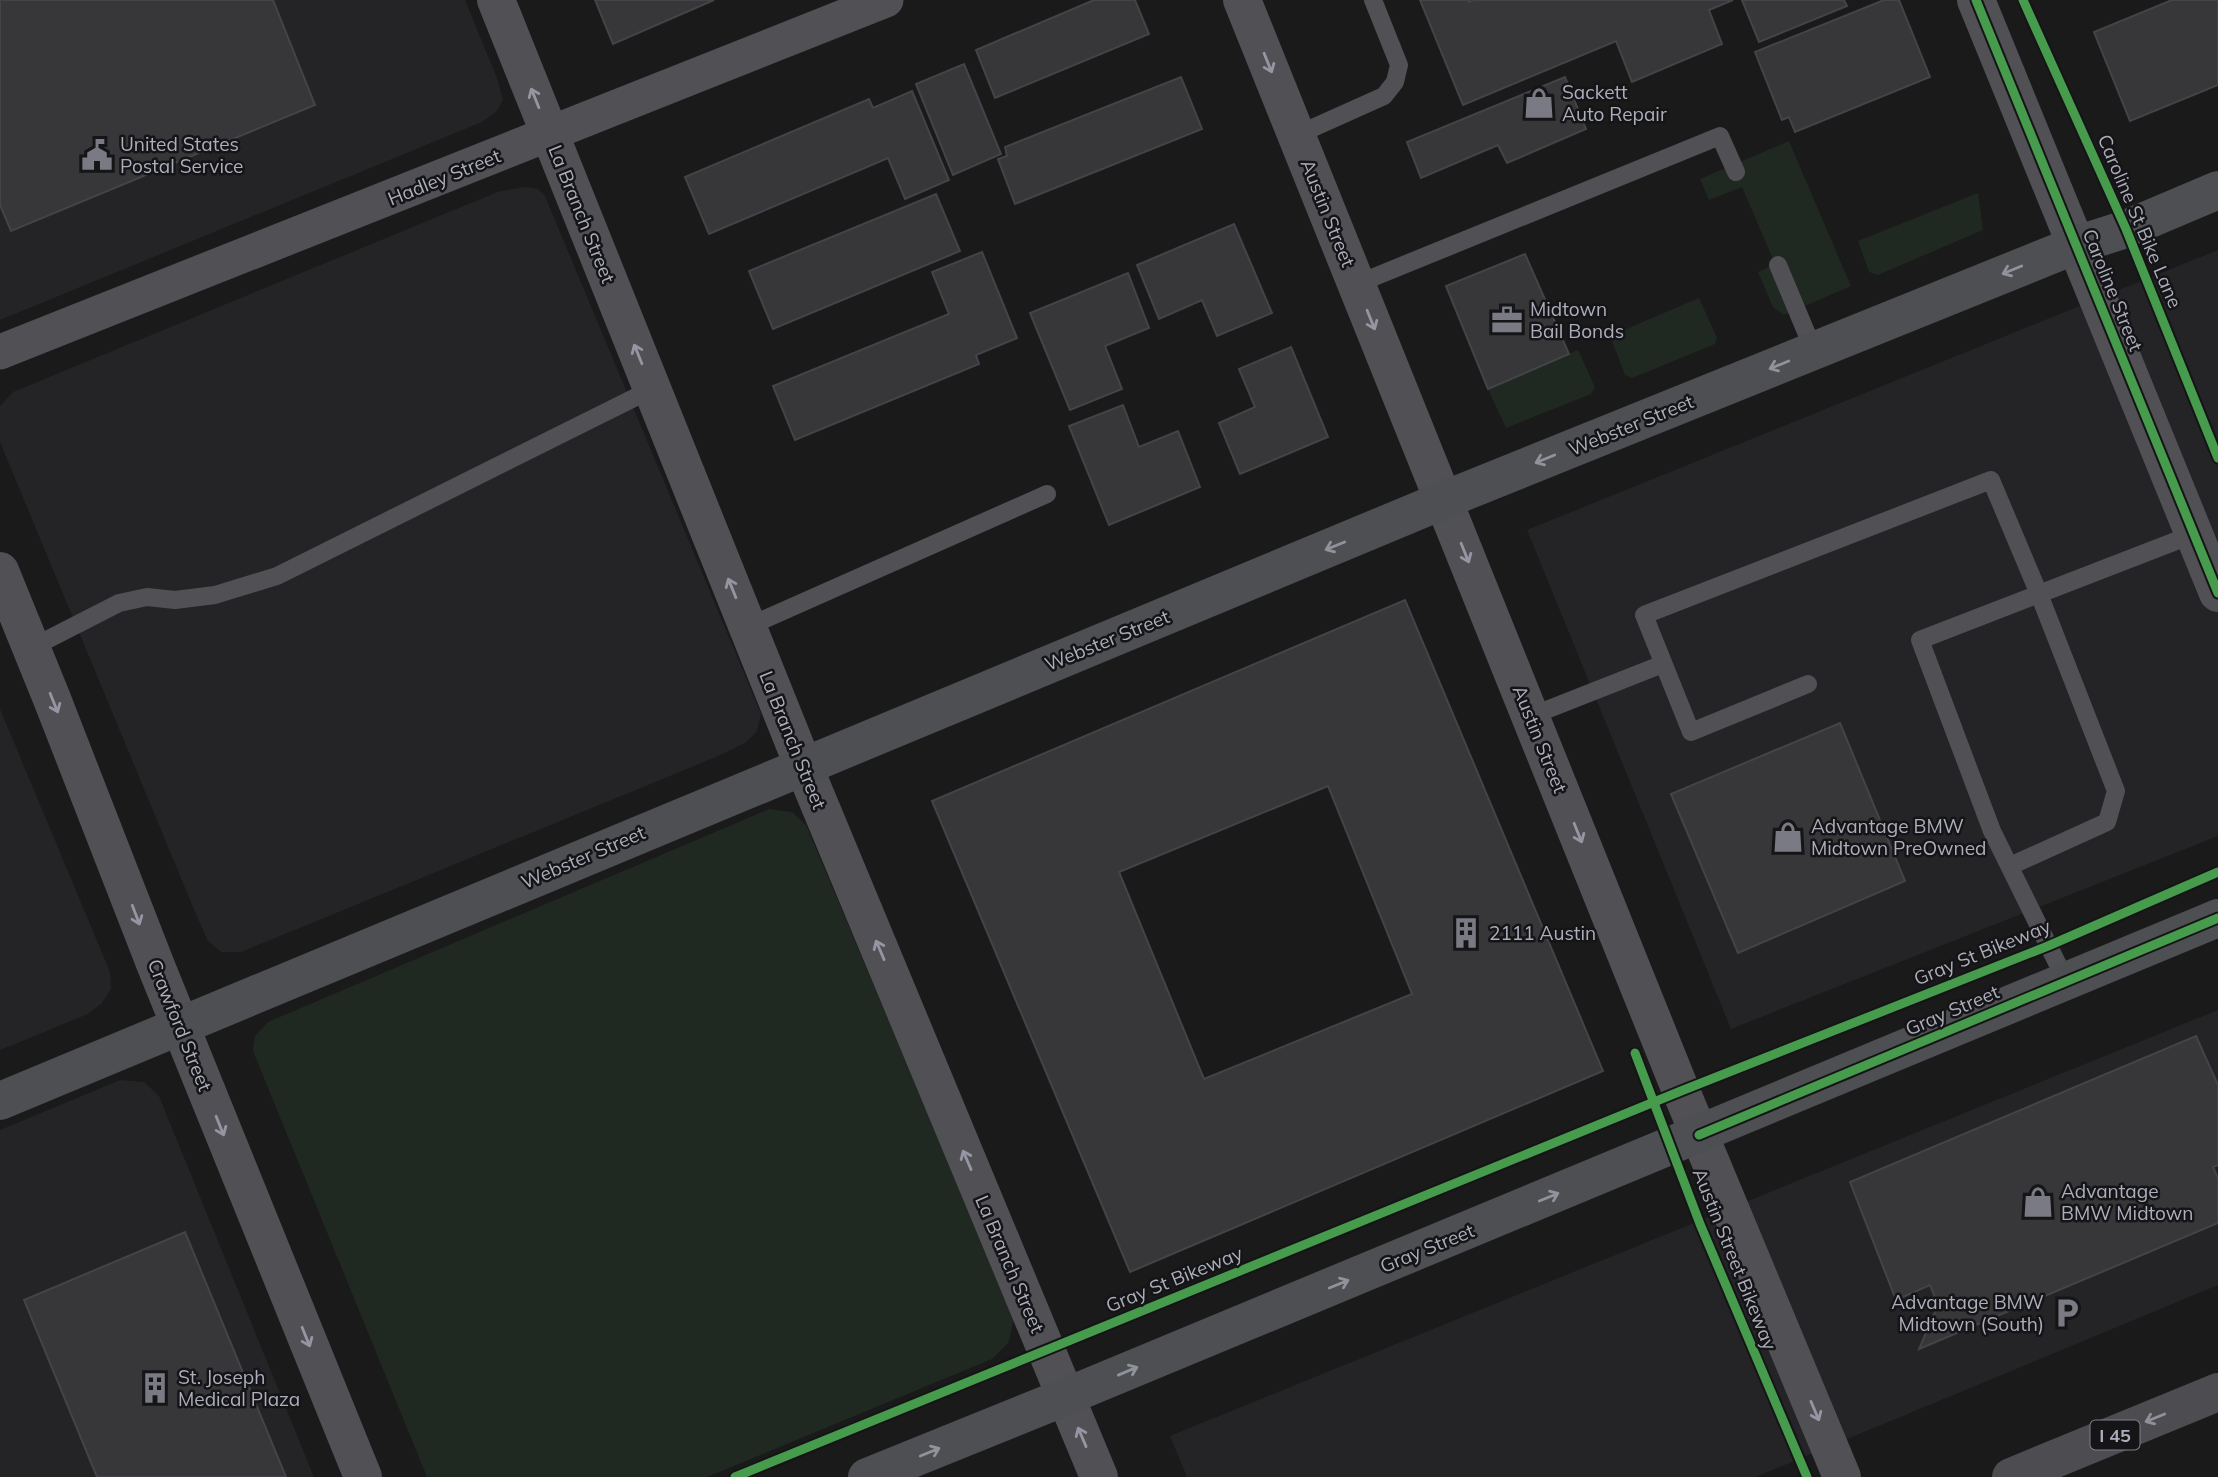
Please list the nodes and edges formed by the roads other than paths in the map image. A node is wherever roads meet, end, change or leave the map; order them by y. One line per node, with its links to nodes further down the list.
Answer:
1 (495, 0): 6 (street, La Branch Street, one-way to 1)
2 (886, 0): 6 (street, Hadley Street)
3 (1242, 0): 7 (street, Austin Street, one-way to 7)
4 (1373, 0): 7 (lane)
5 (1976, 0): 10 (street, Caroline Street)
6 (550, 135): 14 (street, Hadley Street); 15 (street, La Branch Street, one-way to 6)
7 (1297, 135): 12 (street, Austin Street)
8 (1736, 172): 12 (lane)
9 (2218, 190): 10 (main road, Webster Street)
10 (2076, 244): 13 (main road, Webster Street, one-way to 13); 18 (street, Caroline Street)
11 (1777, 265): 13 (lane)
12 (1357, 284): 17 (street, Austin Street, one-way to 17)
13 (1814, 351): 17 (main road, Webster Street, one-way to 17)
14 (0, 352)
15 (652, 389): 22 (street, La Branch Street, one-way to 15); 23 (lane)
16 (1047, 494): 22 (lane)
17 (1444, 500): 26 (street, Austin Street, one-way to 26); 27 (main road, Webster Street, one-way to 27)
18 (2194, 534): 20 (street, Caroline Street); 21 (lane)
19 (0, 571): 23 (street, Crawford Street)
20 (2218, 593)
21 (2039, 594): 24 (lane); 28 (lane); 28 (lane)
22 (747, 626): 27 (street, La Branch Street)
23 (31, 648): 31 (street, Crawford Street, one-way to 31)
24 (1663, 664): 25 (lane); 26 (lane)
25 (1808, 684)
26 (1531, 716): 33 (street, Austin Street, one-way to 33)
27 (803, 765): 31 (main road, Webster Street); 35 (street, La Branch Street, one-way to 27)
28 (2010, 866): 30 (lane)
29 (2218, 918): 30 (main road, Gray Street)
30 (2066, 981): 33 (main road, Gray Street)
31 (180, 1026): 32 (main road, Webster Street); 36 (street, Crawford Street, one-way to 36)
32 (0, 1101)
33 (1699, 1135): 35 (main road, Gray Street, one-way to 33); 39 (street, Austin Street, one-way to 39)
34 (2218, 1392): 40 (highway, I 45, one-way to 40)
35 (1065, 1397): 37 (main road, Gray Street, one-way to 35); 38 (street, La Branch Street, one-way to 35)
36 (363, 1477)
37 (867, 1477)
38 (1099, 1477)
39 (1842, 1477)
40 (2011, 1477)

